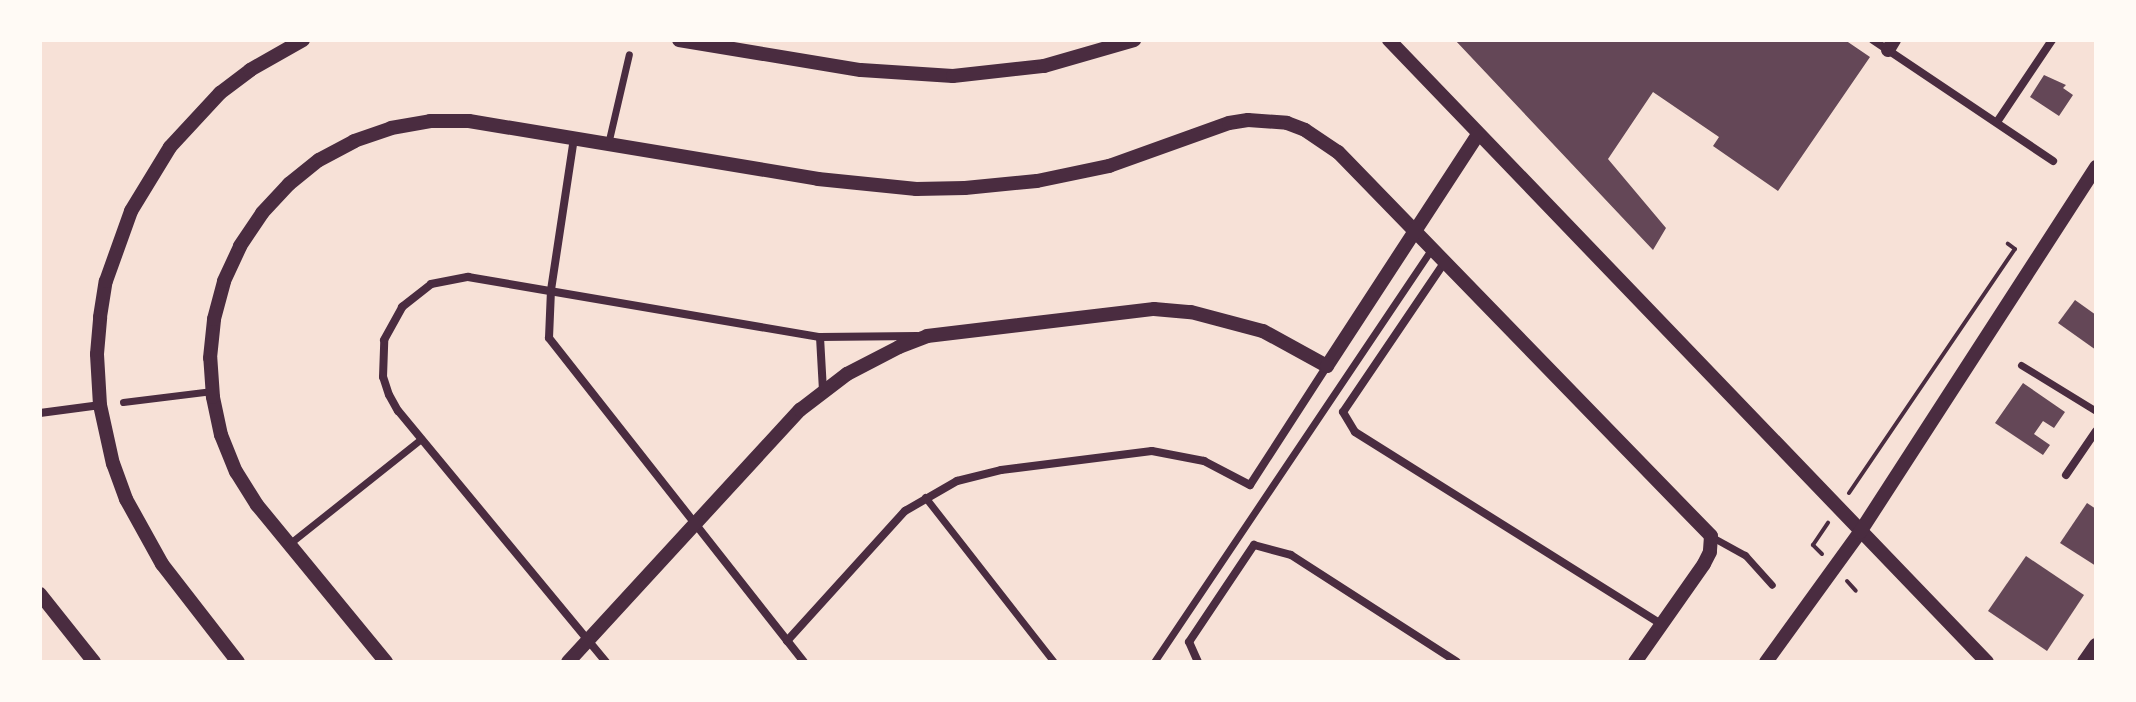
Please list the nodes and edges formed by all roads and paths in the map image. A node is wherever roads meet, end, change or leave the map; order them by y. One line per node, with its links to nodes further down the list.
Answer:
1 (303, 40): 27 (street)
2 (679, 40): 3 (street)
3 (1134, 40)
4 (1389, 40): 10 (street)
5 (1873, 40): 7 (street)
6 (2052, 40): 9 (street)
7 (1891, 45): 9 (street)
8 (629, 54): 12 (street)
9 (1997, 122): 13 (street)
10 (1478, 134): 15 (street); 37 (street)
11 (574, 138): 12 (street); 19 (street); 24 (street)
12 (608, 144): 15 (street)
13 (2055, 162)
14 (2096, 167): 37 (street)
15 (1414, 232): 17 (street); 23 (street)
16 (2008, 244): 33 (path)
17 (1431, 250): 18 (street); 57 (street)
18 (1444, 263): 38 (street); 46 (street)
19 (551, 290): 21 (street); 31 (street); 36 (street)
20 (927, 336): 21 (street); 23 (street); 25 (street)
21 (820, 337): 25 (street)
22 (2021, 365): 28 (street)
23 (1327, 366): 34 (street)
24 (212, 391): 26 (street); 39 (street)
25 (823, 391): 36 (street)
26 (123, 402)
27 (100, 405): 29 (street); 51 (street)
28 (2096, 411)
29 (40, 413)
30 (2096, 431): 32 (street)
31 (421, 439): 39 (street); 47 (street)
32 (2066, 475)
33 (1848, 494)
34 (925, 497): 48 (street); 56 (street)
35 (1831, 520): 40 (path)
36 (695, 523): 47 (street); 48 (street)
37 (1860, 532): 61 (street); 62 (street)
38 (1711, 536): 42 (street); 46 (street)
39 (289, 544): 52 (street)
40 (1824, 557)
41 (1846, 580): 43 (path)
42 (1772, 585)
43 (1856, 591)
44 (40, 594): 45 (street)
45 (45, 610): 50 (street)
46 (1661, 624): 60 (street)
47 (588, 640): 53 (street); 54 (street)
48 (787, 641): 55 (street)
49 (2096, 645): 63 (street)
50 (94, 662)
51 (238, 662)
52 (386, 662)
53 (568, 662)
54 (606, 662)
55 (804, 662)
56 (1054, 662)
57 (1154, 662)
58 (1198, 662): 59 (street)
59 (1457, 662)
60 (1635, 662)
61 (1766, 662)
62 (1987, 662)
63 (2084, 662)

